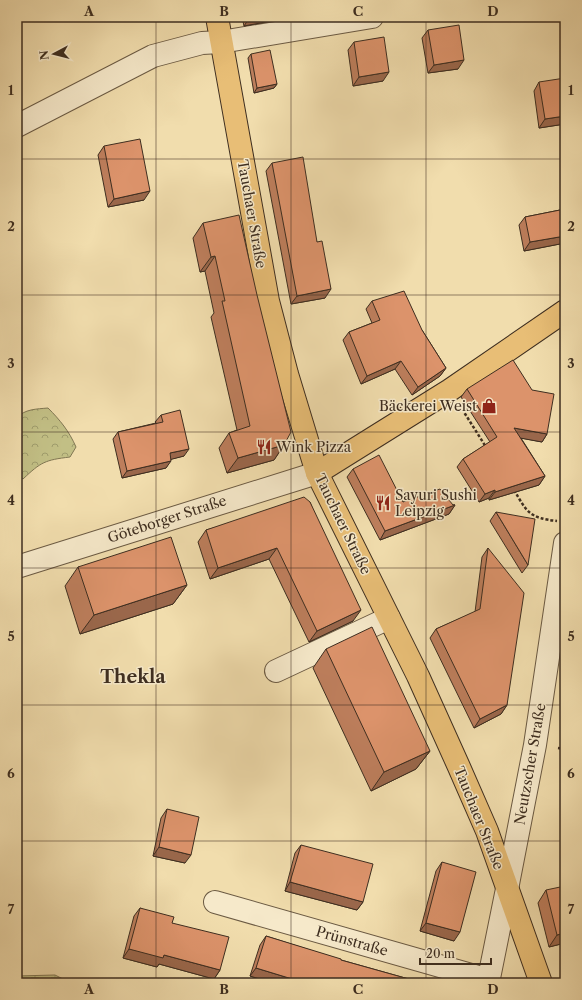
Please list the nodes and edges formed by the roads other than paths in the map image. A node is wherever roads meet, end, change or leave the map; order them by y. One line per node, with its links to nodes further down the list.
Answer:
1 (216, 17): 3 (main road, Tauchaer Straße)
2 (372, 17): 3 (street)
3 (221, 42): 4 (street); 6 (main road, Tauchaer Straße)
4 (17, 126)
5 (565, 311): 6 (main road)
6 (317, 473): 8 (street, Göteborger Straße); 9 (main road, Tauchaer Straße)
7 (565, 543): 11 (street, Neutzscher Straße)
8 (17, 567)
9 (389, 618): 10 (street); 11 (main road, Tauchaer Straße)
10 (276, 671)
11 (507, 889): 13 (street, Neutzscher Straße); 14 (main road, Tauchaer Straße)
12 (215, 902): 13 (street, Prünstraße)
13 (488, 982)
14 (541, 983)

